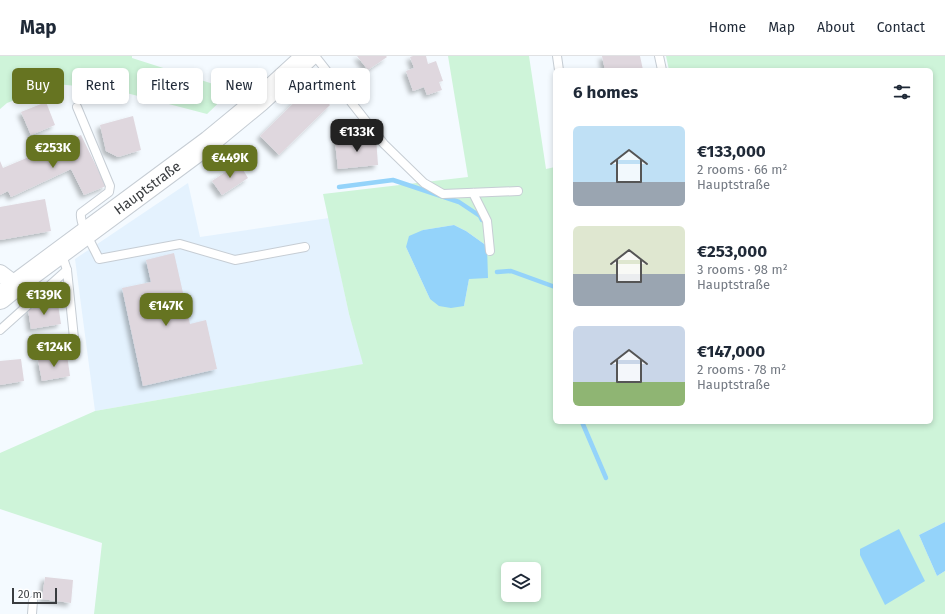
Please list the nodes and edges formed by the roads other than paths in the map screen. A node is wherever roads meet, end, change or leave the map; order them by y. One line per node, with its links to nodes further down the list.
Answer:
1 (308, 56): 10 (main road, Hauptstraße)
2 (315, 56): 9 (lane)
3 (557, 56): 5 (lane)
4 (659, 56): 6 (lane)
5 (559, 68)
6 (662, 68)
7 (77, 107): 10 (lane)
8 (518, 191): 9 (lane)
9 (473, 193): 12 (lane)
10 (86, 234): 11 (lane); 13 (main road, Hauptstraße)
11 (305, 247)
12 (490, 251)
13 (64, 261): 14 (main road, Hauptstraße); 15 (lane); 16 (lane)
14 (5, 285)
15 (0, 330)
16 (75, 348)
17 (33, 601): 18 (lane)
18 (32, 614)

